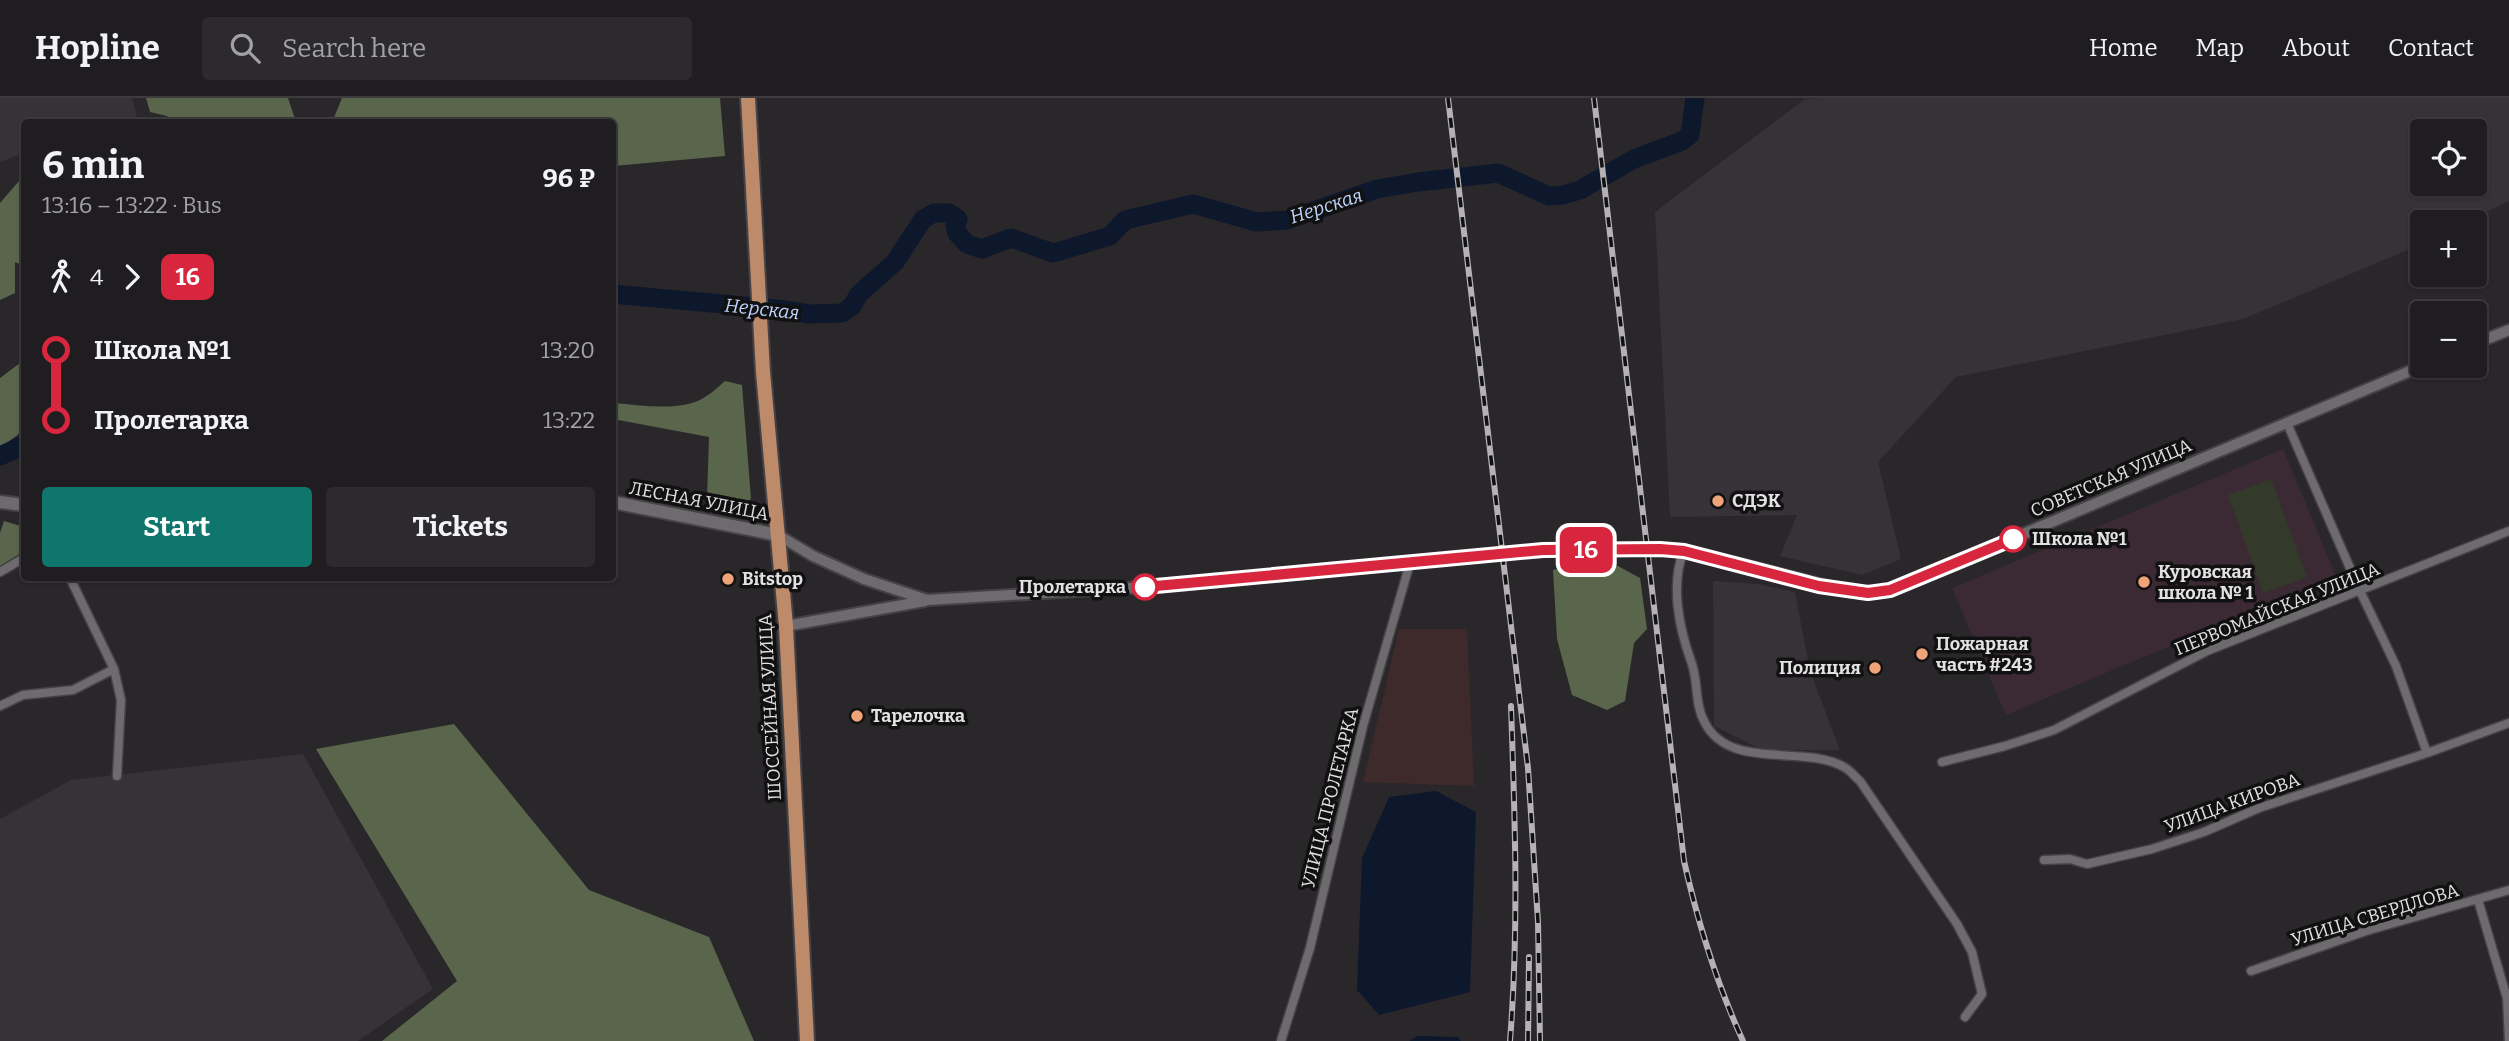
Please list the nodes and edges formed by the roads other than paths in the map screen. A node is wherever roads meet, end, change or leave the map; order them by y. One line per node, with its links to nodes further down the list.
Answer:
1 (748, 98): 10 (highway, ШОССЕЙНАЯ УЛИЦА)
2 (2509, 330): 3 (street)
3 (2487, 339)
4 (2410, 371): 5 (street, СОВЕТСКАЯ УЛИЦА)
5 (2287, 422): 11 (street, СОВЕТСКАЯ УЛИЦА); 16 (street)
6 (1, 502): 8 (main road)
7 (616, 503): 10 (main road, ЛЕСНАЯ УЛИЦА)
8 (21, 505)
9 (2509, 531): 16 (street, ПЕРВОМАЙСКАЯ УЛИЦА)
10 (778, 535): 17 (street, СОВЕТСКАЯ УЛИЦА); 18 (highway, ШОССЕЙНАЯ УЛИЦА)
11 (1684, 551): 13 (street, СОВЕТСКАЯ УЛИЦА); 29 (street)
12 (21, 560): 14 (street)
13 (1410, 562): 17 (street, СОВЕТСКАЯ УЛИЦА); 31 (street, УЛИЦА ПРОЛЕТАРКА)
14 (0, 572)
15 (72, 581): 19 (street)
16 (2360, 591): 22 (street); 23 (street, ПЕРВОМАЙСКАЯ УЛИЦА)
17 (927, 600): 18 (street)
18 (786, 625): 30 (highway, ШОССЕЙНАЯ УЛИЦА)
19 (114, 669): 20 (street); 24 (street)
20 (0, 706)
21 (2509, 723): 22 (street, УЛИЦА КИРОВА)
22 (2427, 754): 25 (street, УЛИЦА КИРОВА)
23 (1942, 762)
24 (117, 776)
25 (2044, 860)
26 (2509, 890): 27 (street, УЛИЦА СВЕРДЛОВА)
27 (2478, 900): 28 (street, УЛИЦА СВЕРДЛОВА); 32 (street)
28 (2251, 971)
29 (1965, 1017)
30 (807, 1041)
31 (1281, 1041)
32 (2509, 1041)

